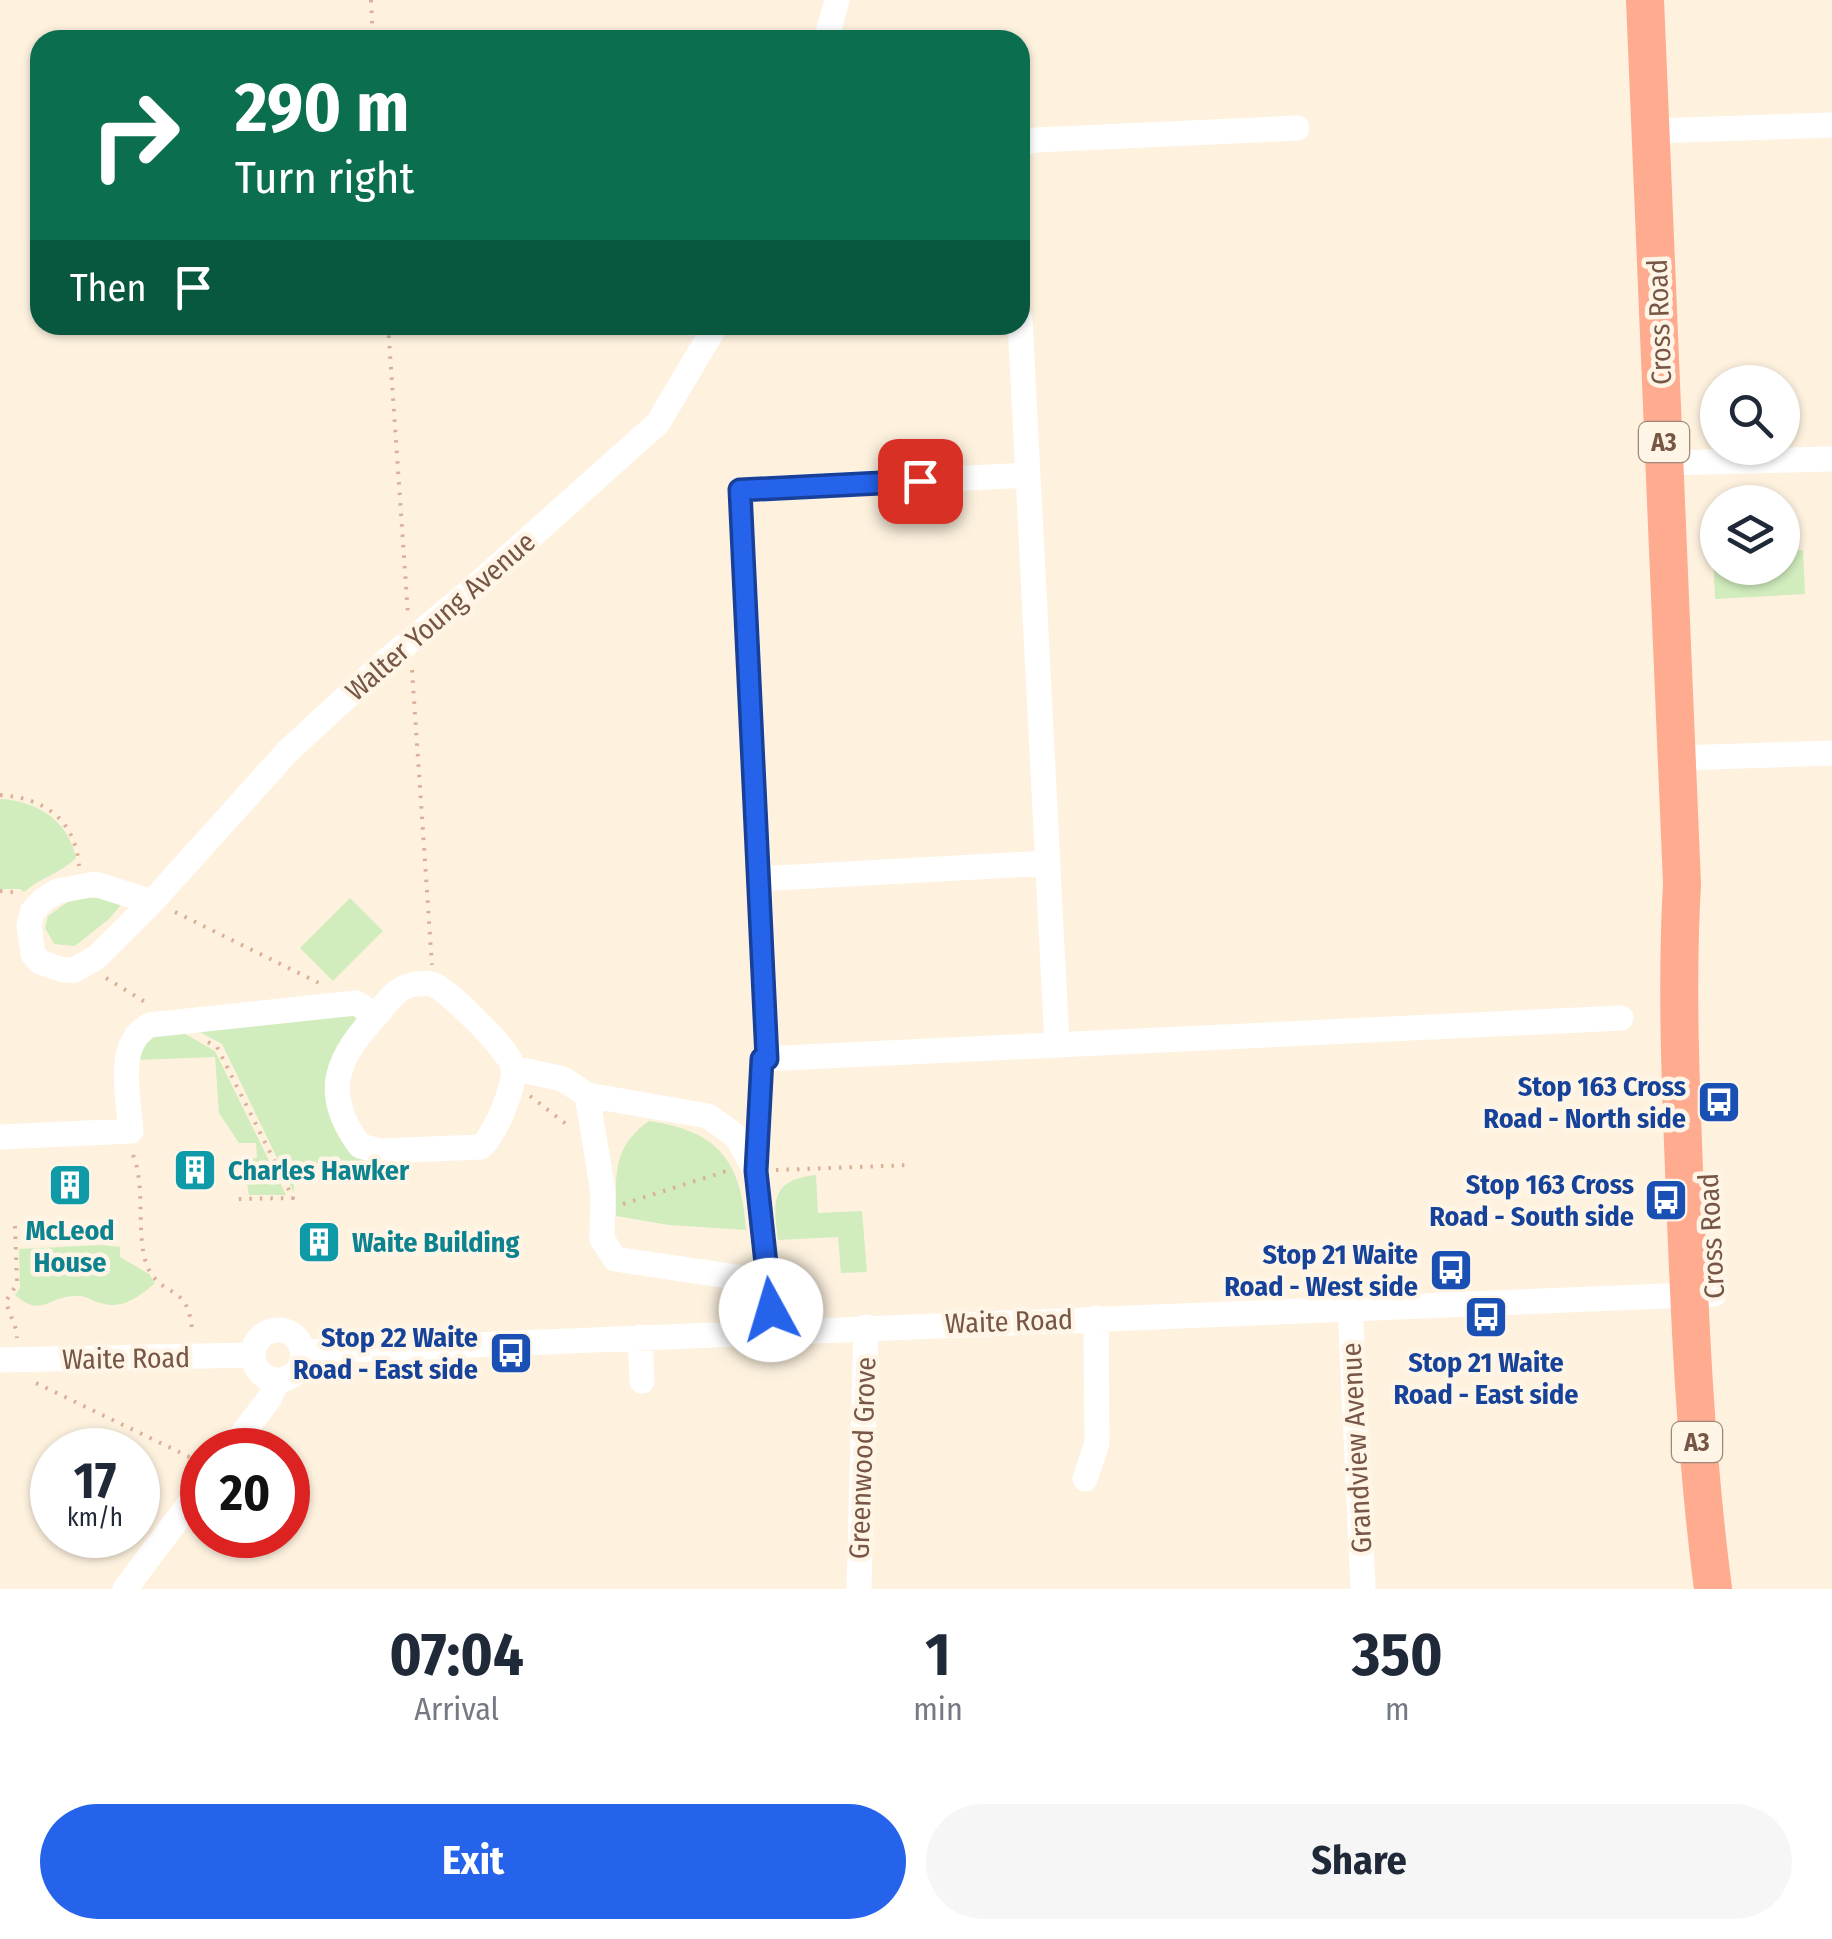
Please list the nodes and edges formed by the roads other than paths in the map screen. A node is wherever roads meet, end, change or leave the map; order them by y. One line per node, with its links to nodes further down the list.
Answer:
1 (837, 0): 3 (street)
2 (1645, 0): 6 (highway, Cross Road / A3)
3 (829, 30)
4 (1832, 125): 6 (street)
5 (1297, 128): 7 (street)
6 (1651, 131): 11 (highway, Cross Road / A3)
7 (1030, 142)
8 (710, 335): 17 (street, Walter Young Avenue)
9 (1021, 335): 12 (street)
10 (1832, 458): 11 (street)
11 (1664, 463): 14 (highway, Cross Road / A3)
12 (1028, 475): 15 (street); 16 (street)
13 (1832, 753): 14 (street)
14 (1677, 758): 27 (highway, Cross Road / A3)
15 (1048, 863): 16 (street); 20 (street)
16 (758, 878): 21 (street)
17 (152, 902): 17 (street, Walter Young Avenue)
18 (366, 1009): 22 (street); 22 (street); 24 (street)
19 (1621, 1018): 20 (street)
20 (1056, 1045): 21 (street)
21 (767, 1059): 25 (street)
22 (513, 1068): 23 (street)
23 (586, 1095): 25 (street); 26 (street)
24 (0, 1137)
25 (754, 1167): 26 (street)
26 (768, 1282): 31 (street)
27 (1702, 1294): 28 (street, Waite Road); 44 (highway, Cross Road / A3)
28 (1350, 1306): 29 (street, Waite Road); 43 (street, Grandview Avenue)
29 (1096, 1318): 30 (street, Waite Road); 39 (street)
30 (866, 1327): 31 (street, Waite Road); 42 (street, Greenwood Grove)
31 (773, 1331): 32 (street, Waite Road)
32 (640, 1337): 33 (street, Waite Road); 37 (street)
33 (304, 1352): 34 (street); 36 (street)
34 (253, 1356): 35 (street, Waite Road); 36 (street)
35 (0, 1360)
36 (278, 1380): 38 (street)
37 (642, 1380)
38 (247, 1428)
39 (1085, 1479)
40 (180, 1515): 41 (street)
41 (125, 1589)
42 (859, 1589)
43 (1363, 1589)
44 (1717, 1589)

